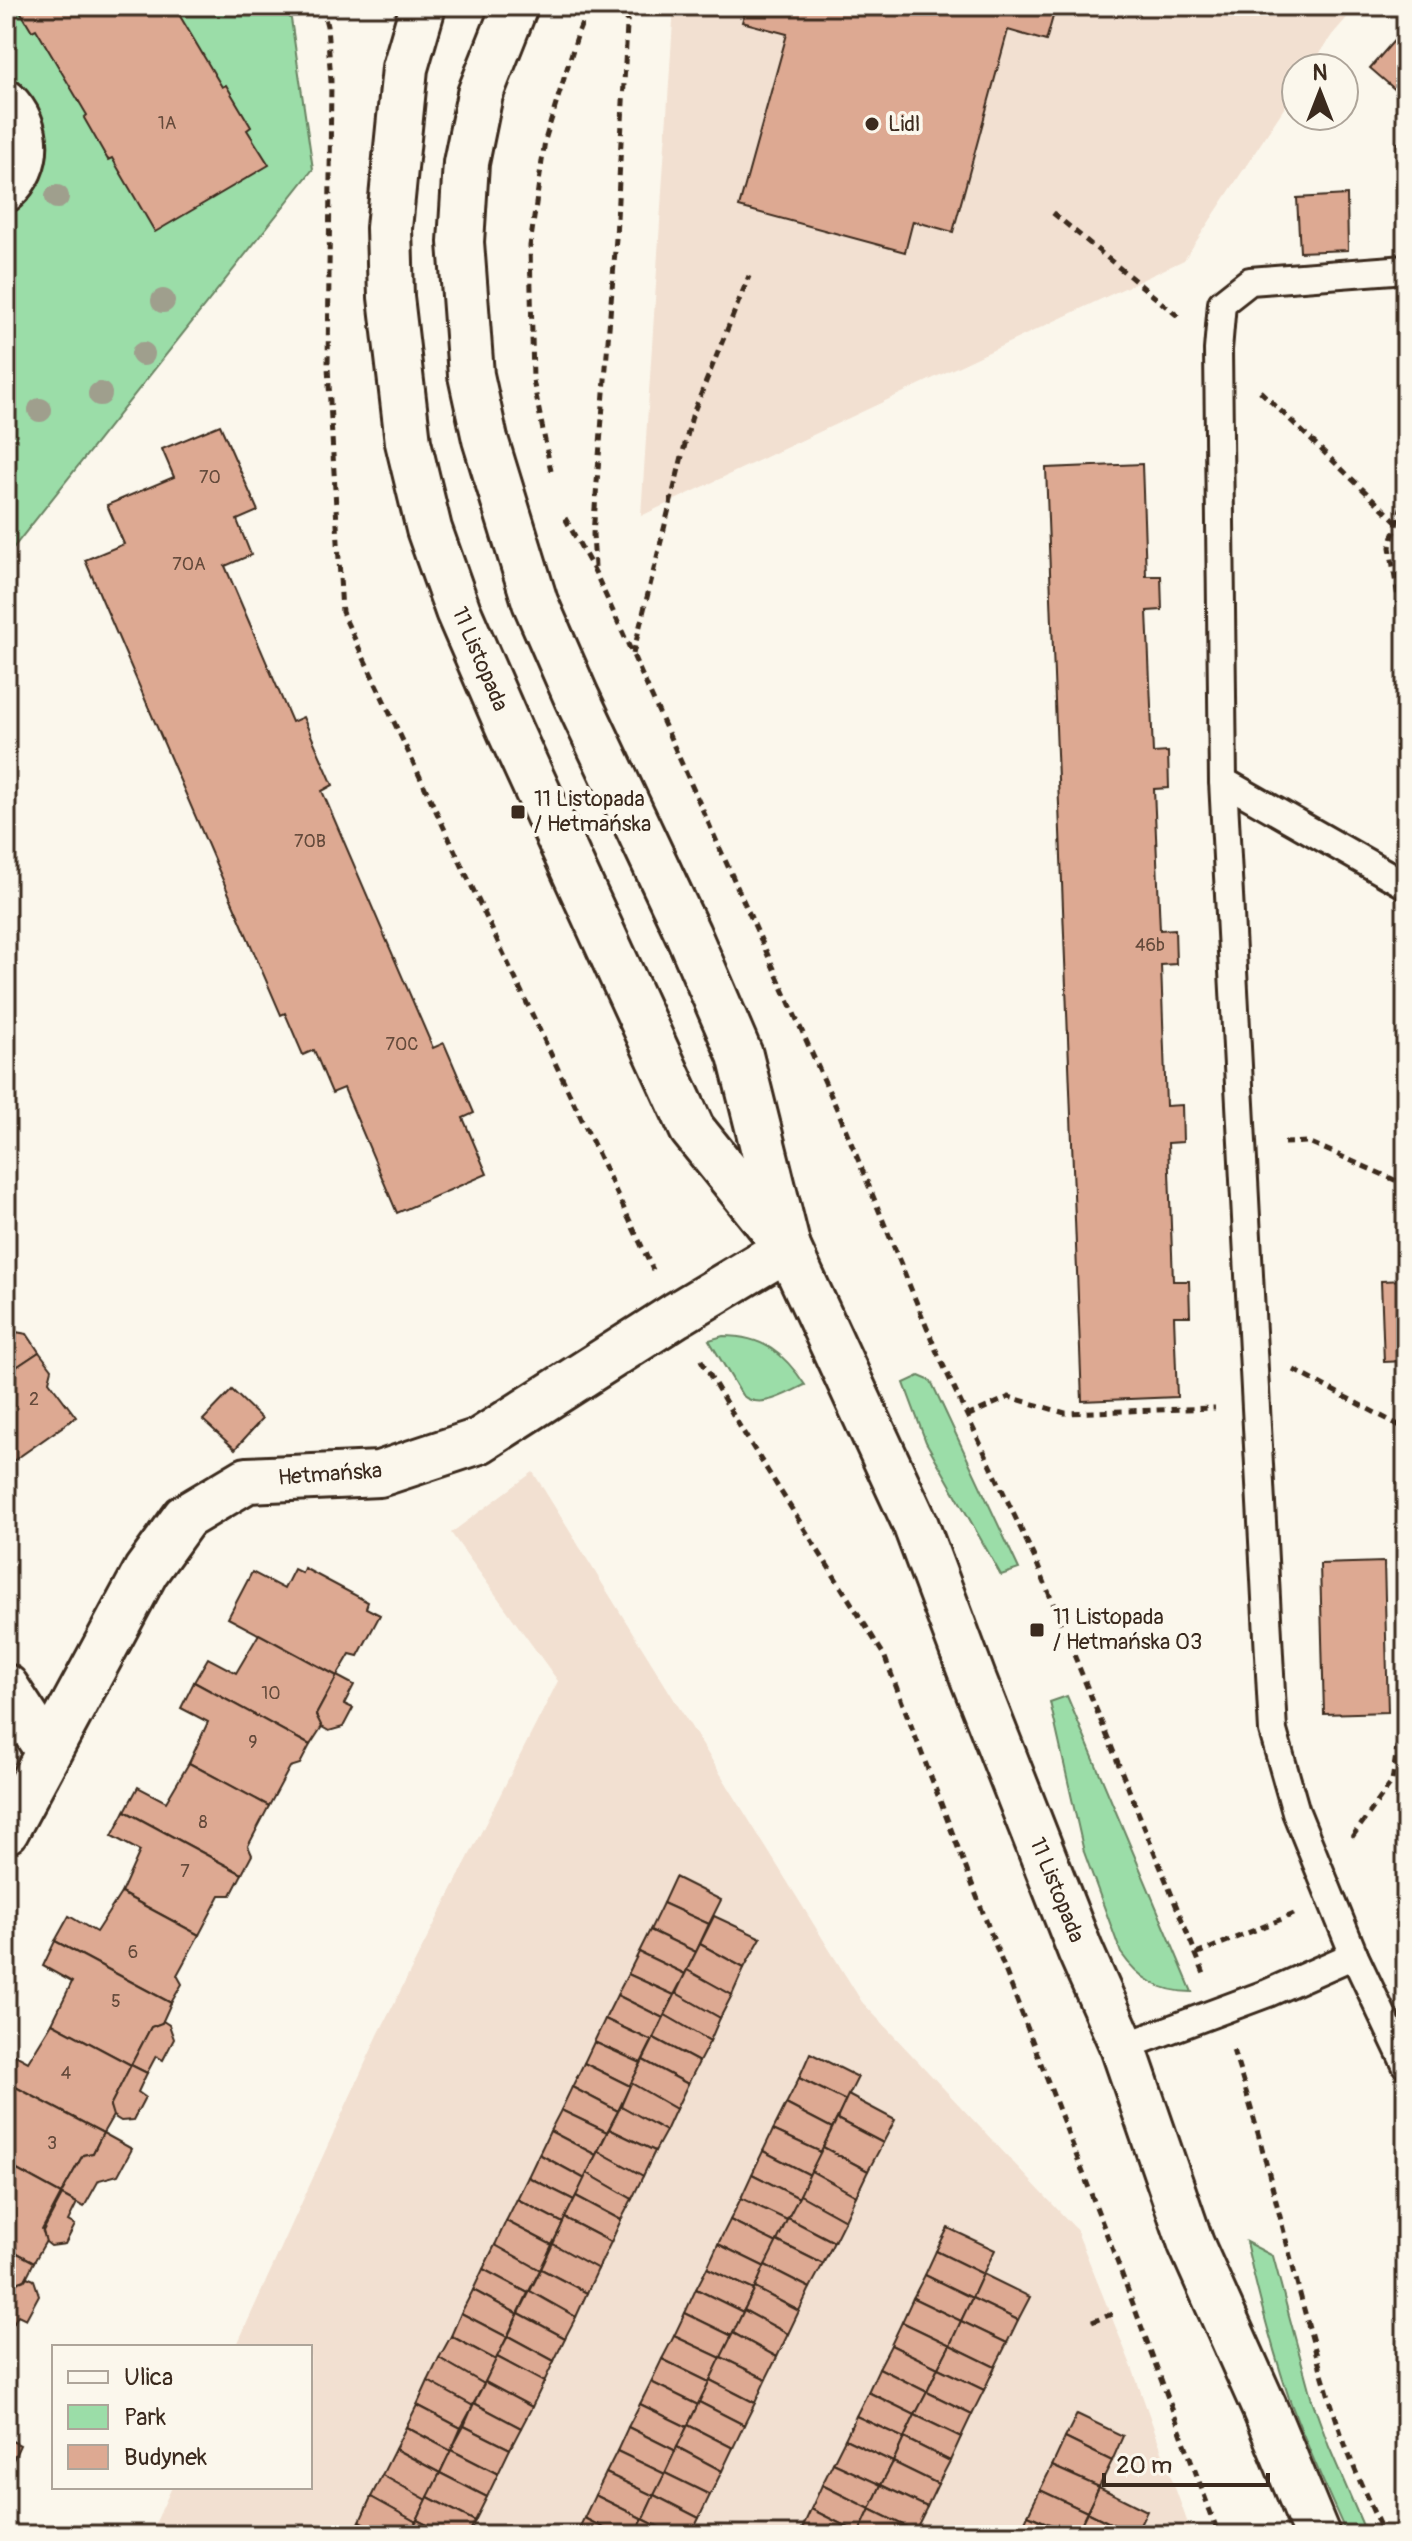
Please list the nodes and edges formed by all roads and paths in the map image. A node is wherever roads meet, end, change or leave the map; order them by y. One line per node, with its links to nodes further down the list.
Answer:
1 (397, 6): 6 (street)
2 (423, 6): 6 (street, 11 Listopada)
3 (515, 6): 23 (street, 11 Listopada)
4 (589, 6): 11 (path)
5 (628, 6): 16 (path)
6 (405, 68): 23 (street, 11 Listopada)
7 (6, 100): 8 (street)
8 (6, 191)
9 (1406, 269): 19 (lane)
10 (749, 276): 18 (path)
11 (553, 478)
12 (1406, 491): 14 (path)
13 (564, 517): 16 (path)
14 (1397, 522): 15 (path); 17 (path)
15 (1406, 524)
16 (595, 572): 18 (path)
17 (1406, 648)
18 (633, 655): 26 (path)
19 (1223, 781): 20 (lane); 24 (lane)
20 (1406, 885)
21 (1309, 1142): 22 (path)
22 (1406, 1185)
23 (788, 1248): 30 (street, Hetmańska); 36 (street, 11 Listopada)
24 (1253, 1348): 25 (lane); 27 (path)
25 (1256, 1406): 26 (path); 32 (lane)
26 (967, 1416): 33 (path)
27 (1406, 1429)
28 (6, 1687): 30 (street)
29 (1406, 1739): 32 (path)
30 (48, 1751): 31 (street, Hetmańska)
31 (6, 1831)
32 (1327, 1888): 33 (path); 34 (lane)
33 (1196, 1954): 35 (path)
34 (1354, 1955): 35 (lane); 37 (lane)
35 (1219, 2011): 36 (lane); 41 (path)
36 (1123, 2047): 40 (street, 11 Listopada)
37 (1406, 2065)
38 (1112, 2314): 39 (path)
39 (1092, 2322)
40 (1317, 2535)
41 (1384, 2535)

